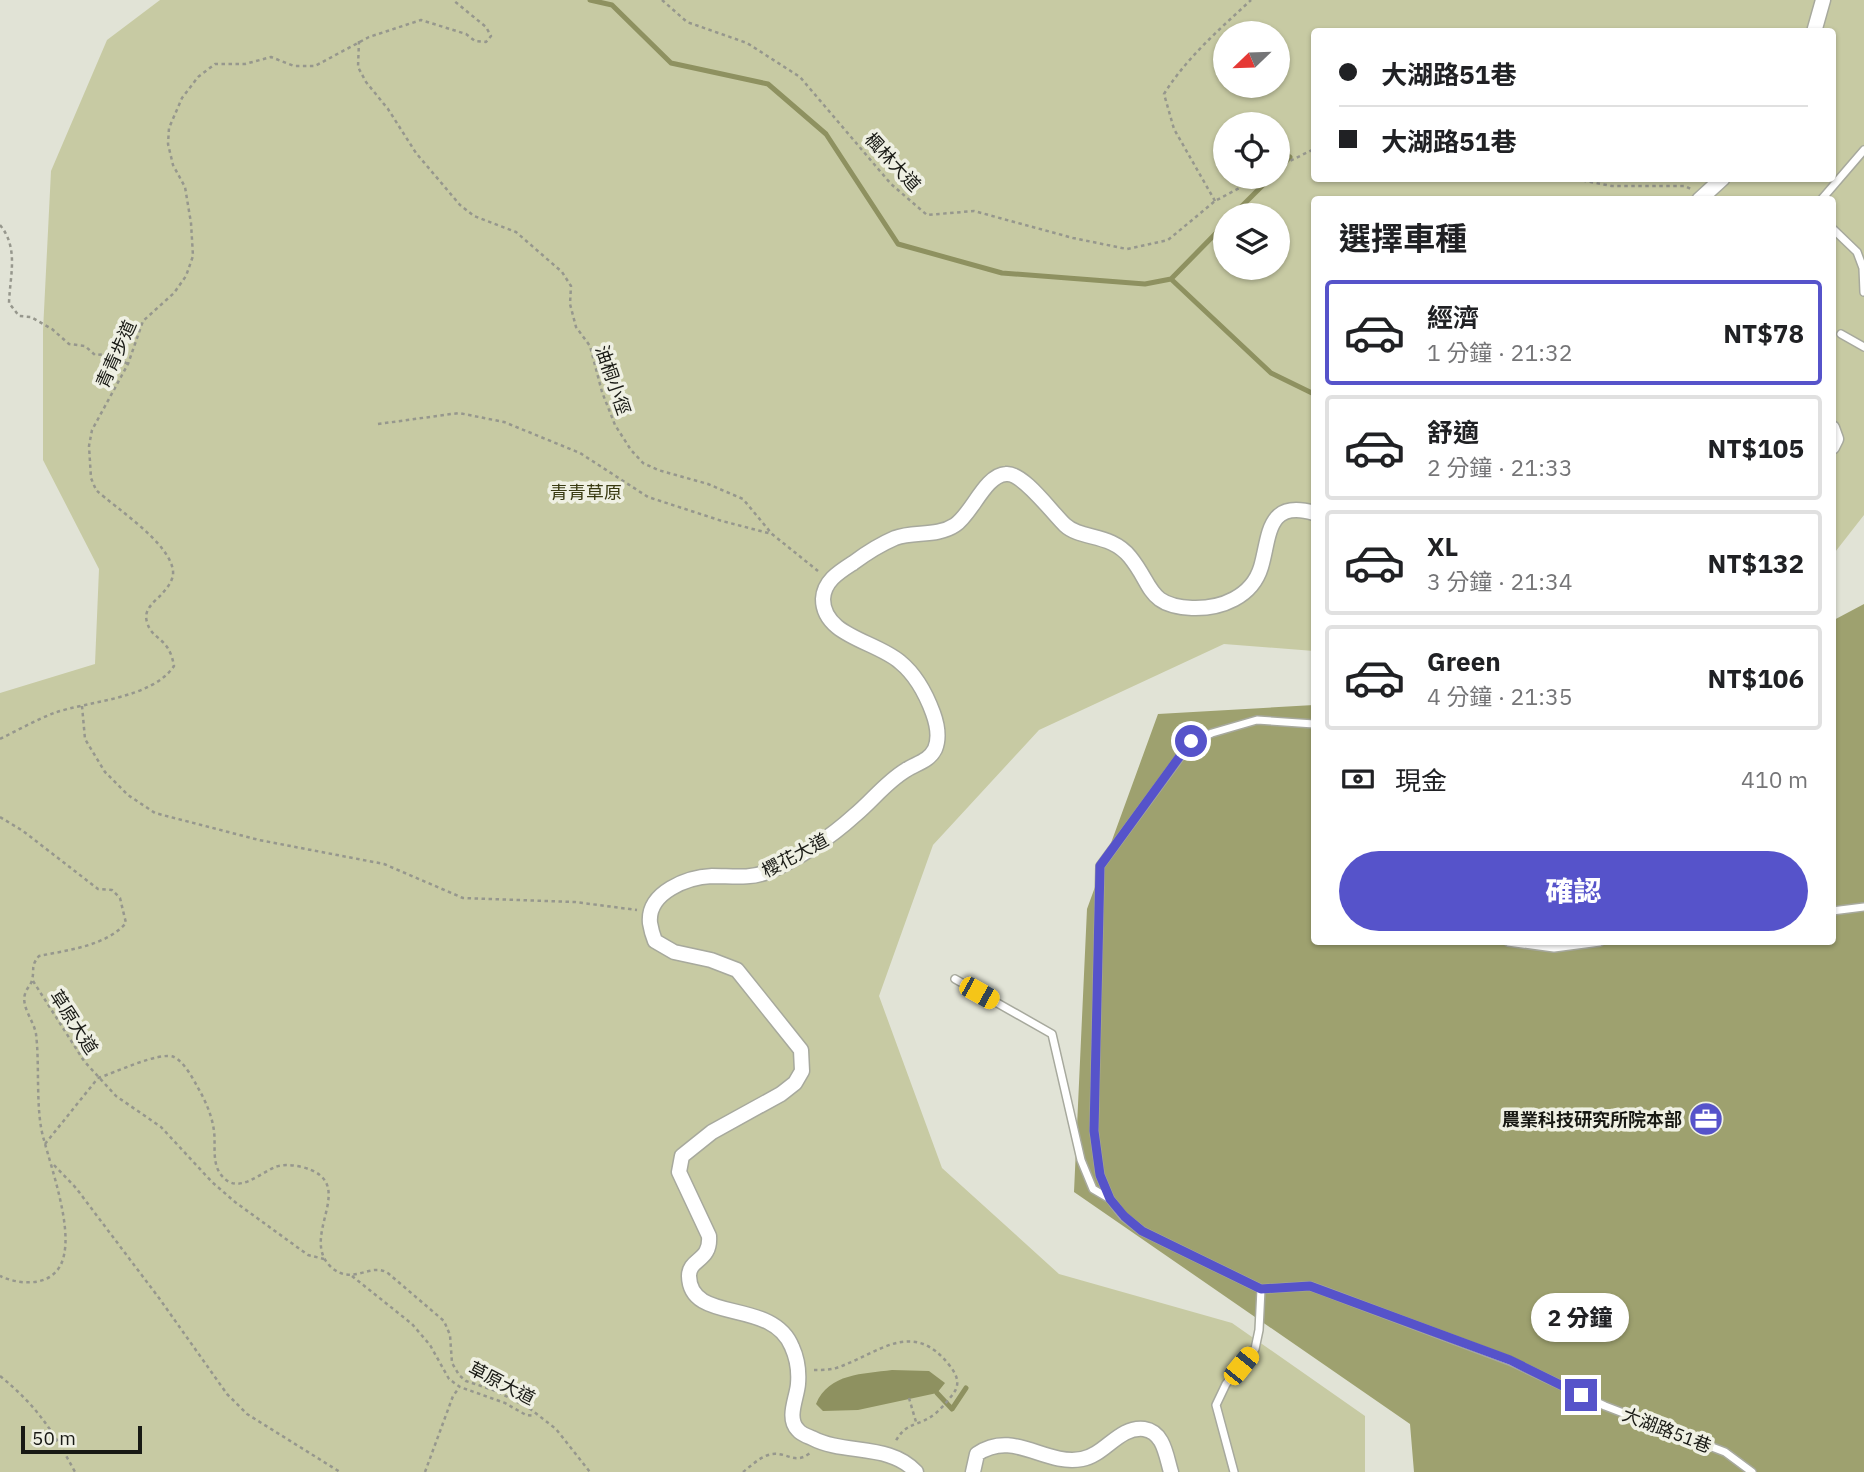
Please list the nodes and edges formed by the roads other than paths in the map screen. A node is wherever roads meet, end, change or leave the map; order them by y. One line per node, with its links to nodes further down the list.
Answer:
1 (1823, 0): 2 (street)
2 (1815, 28)
3 (1864, 150): 6 (lane)
4 (1718, 182): 5 (street)
5 (1702, 196)
6 (1824, 196)
7 (1836, 232): 8 (lane)
8 (1864, 292)
9 (1841, 334): 10 (lane)
10 (1864, 347)
11 (1311, 513): 20 (street, 櫻花大道)
12 (1311, 724): 18 (lane, 大湖路51巷)
13 (1864, 907): 14 (lane)
14 (1836, 910)
15 (1531, 945): 16 (lane)
16 (1578, 945)
17 (955, 979): 18 (lane)
18 (1110, 1199): 19 (lane, 大湖路51巷)
19 (1261, 1289): 23 (lane); 24 (lane, 大湖路51巷)
20 (916, 1472)
21 (973, 1472): 22 (street)
22 (1171, 1472)
23 (1234, 1472)
24 (1752, 1472)

